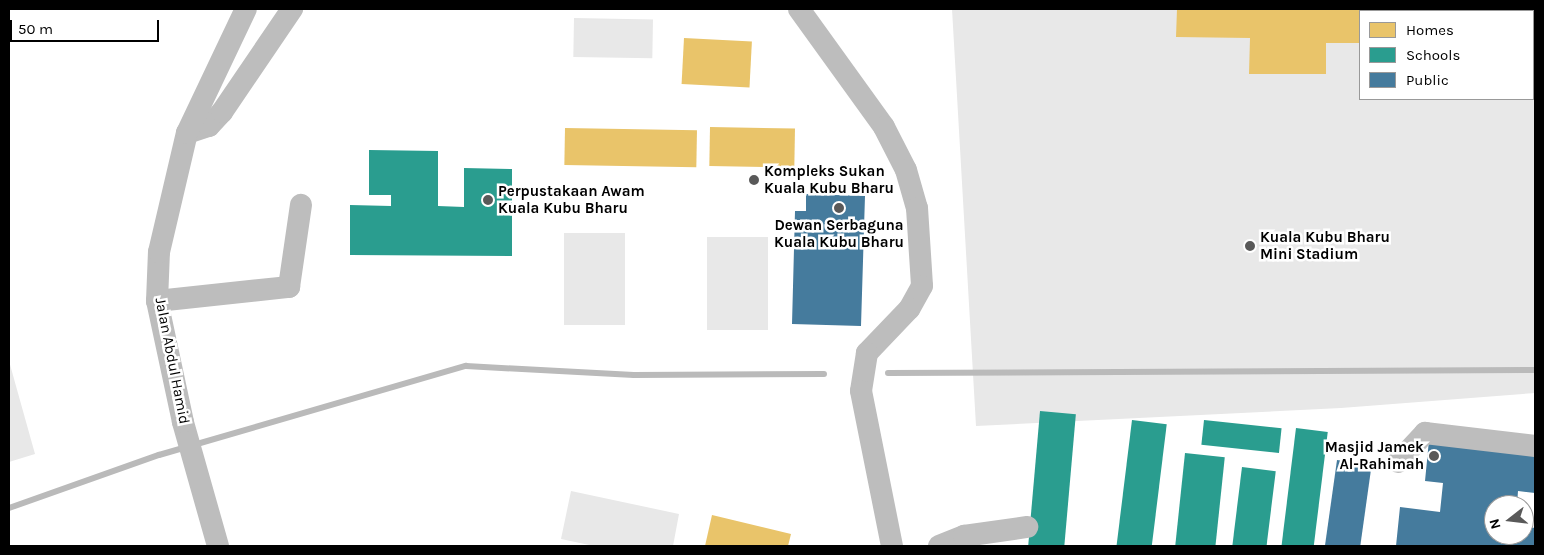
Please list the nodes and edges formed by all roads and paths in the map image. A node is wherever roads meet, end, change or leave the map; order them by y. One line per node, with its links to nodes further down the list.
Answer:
1 (246, 9): 4 (street, Jalan Abdul Hamid)
2 (292, 9): 4 (street)
3 (800, 9): 11 (street)
4 (187, 133): 6 (street, Jalan Abdul Hamid)
5 (301, 205): 6 (street)
6 (157, 301): 10 (street, Jalan Abdul Hamid)
7 (1535, 446): 8 (street)
8 (1398, 462)
9 (1027, 527): 12 (street)
10 (218, 546)
11 (892, 546)
12 (939, 546)

